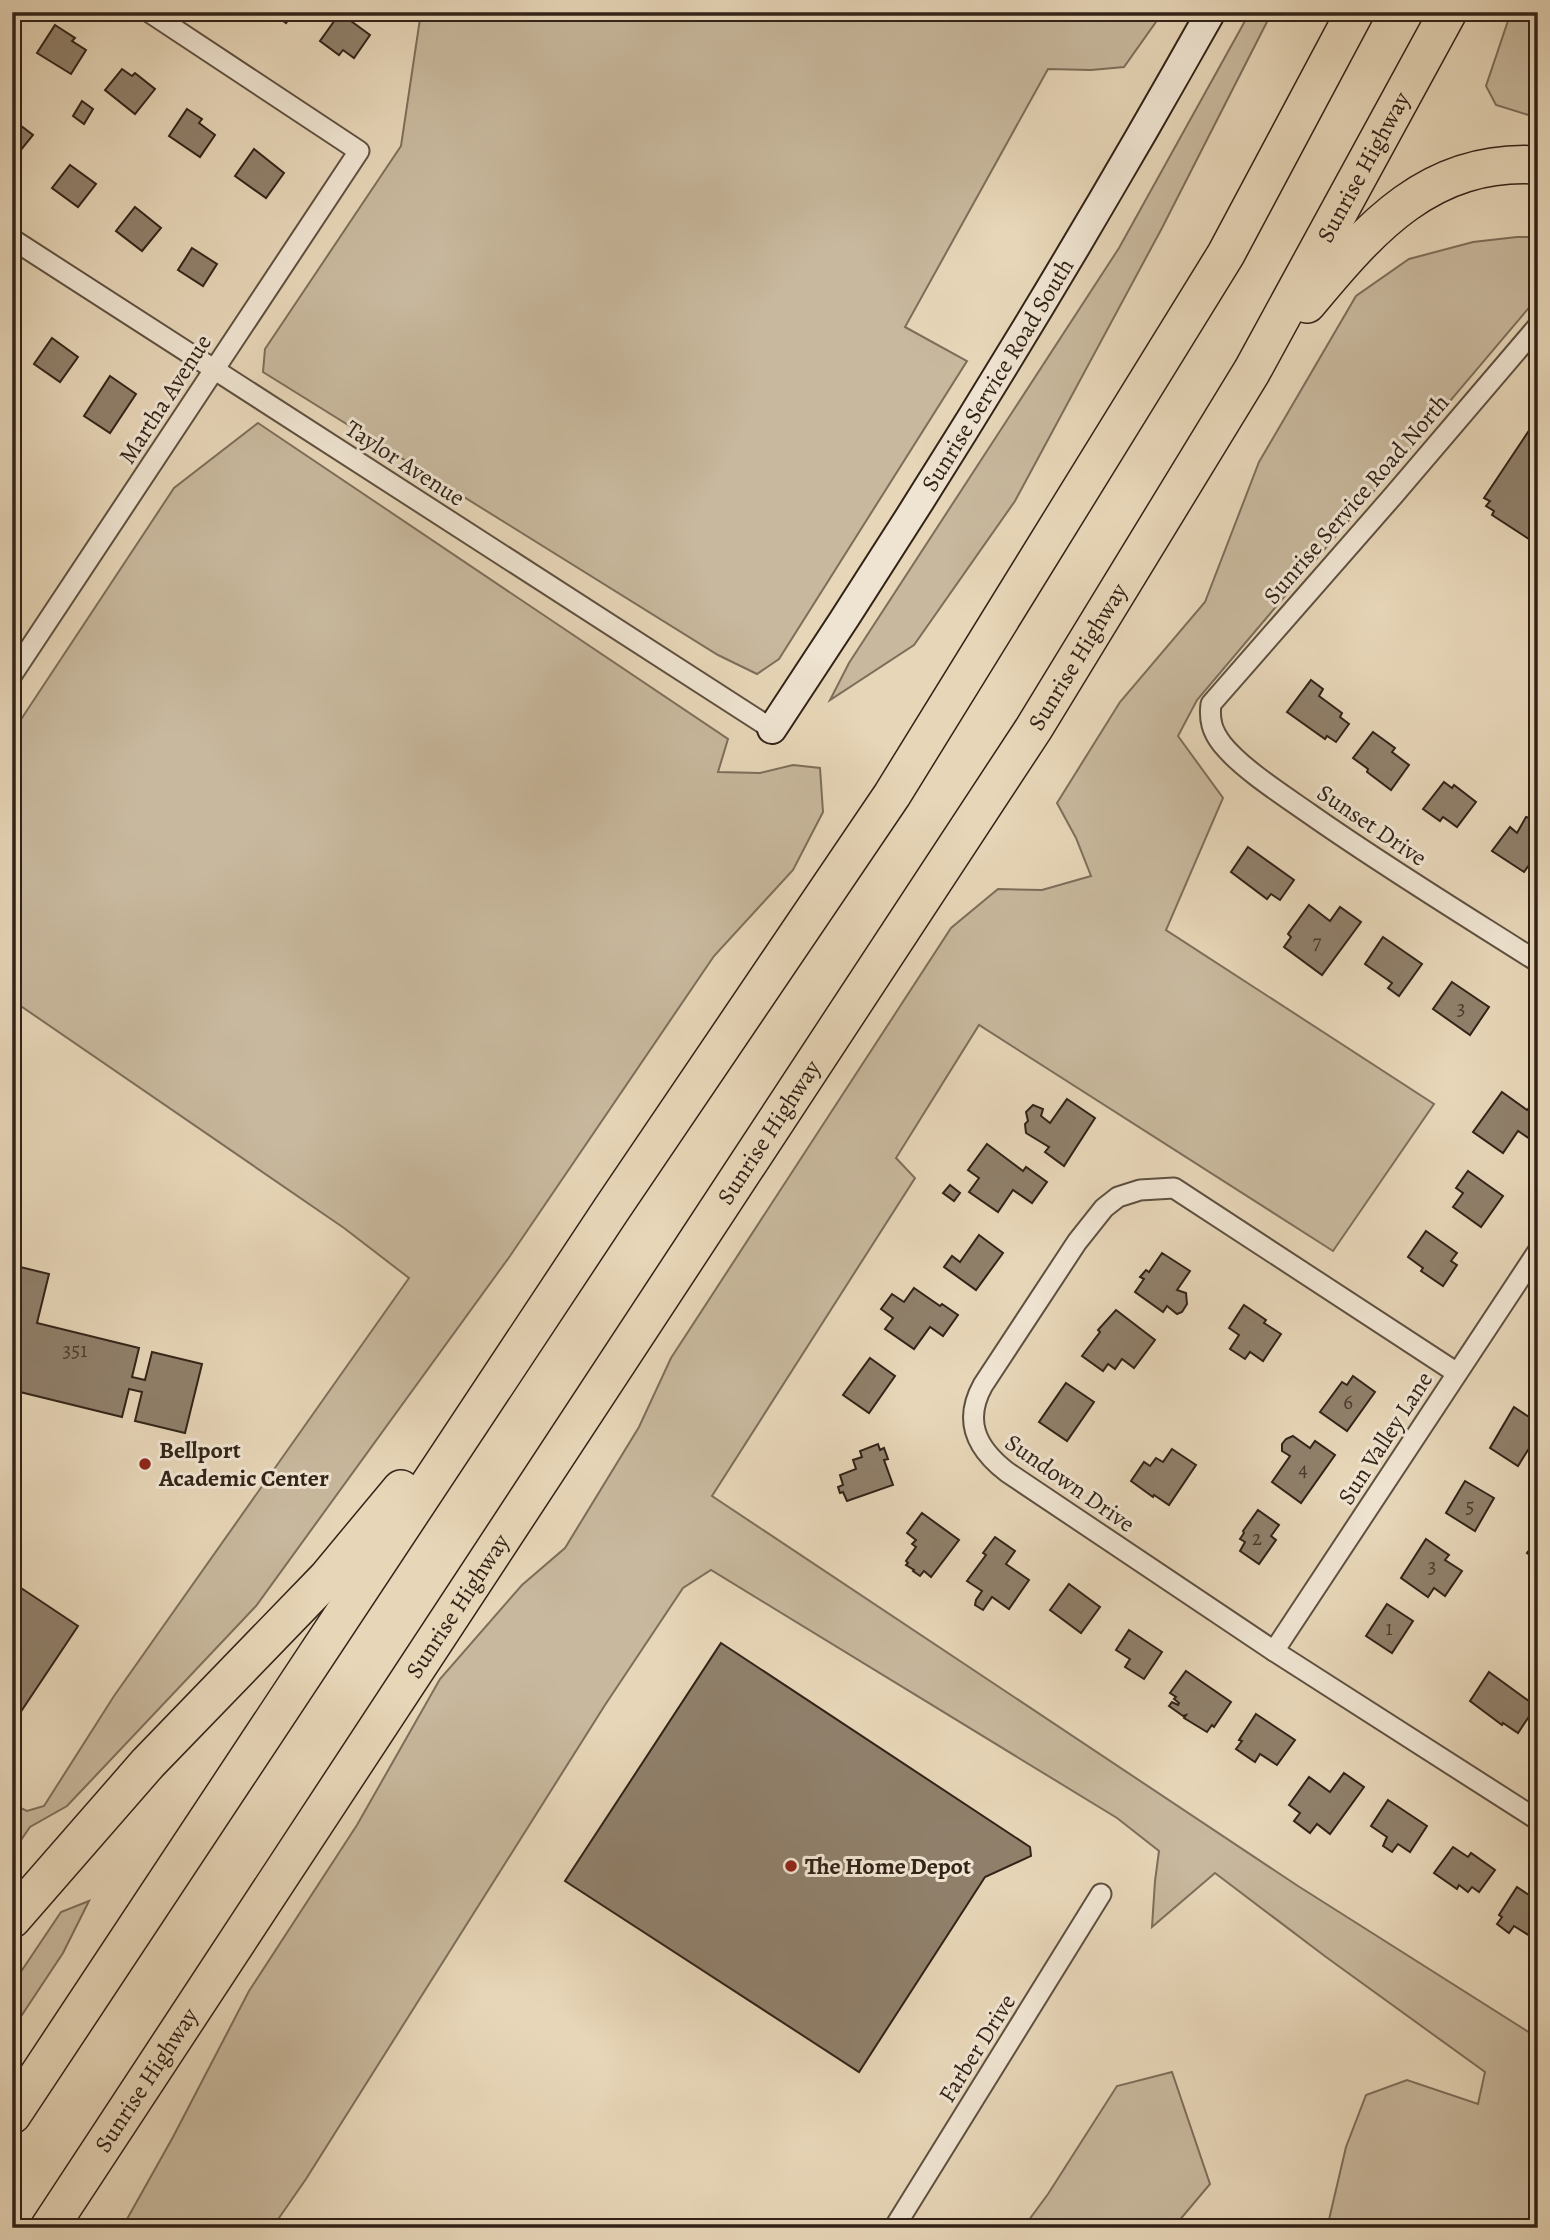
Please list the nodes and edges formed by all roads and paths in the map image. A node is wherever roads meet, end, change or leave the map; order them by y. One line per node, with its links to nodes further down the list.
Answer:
1 (149, 12): 8 (street, Martha Avenue)
2 (1211, 12): 12 (street, Sunrise Service Road South)
3 (1354, 12): 14 (highway)
4 (1448, 12): 9 (highway, Sunrise Highway)
5 (1538, 165): 9 (highway)
6 (12, 239): 8 (street, Taylor Avenue)
7 (1538, 326): 11 (street, Sunrise Service Road North)
8 (214, 369): 10 (street, Martha Avenue); 12 (street, Taylor Avenue)
9 (1252, 371): 22 (highway, Sunrise Highway)
10 (12, 675)
11 (1211, 704): 13 (street, Sunset Drive)
12 (772, 729)
13 (1538, 962)
14 (611, 1210): 20 (highway); 21 (highway)
15 (1538, 1251): 16 (street, Sun Valley Lane)
16 (1457, 1373): 17 (street, Sun Valley Lane); 17 (street, Sundown Drive)
17 (1274, 1651): 18 (street, Sundown Drive)
18 (1538, 1820)
19 (1101, 1894): 23 (street, Farber Drive)
20 (12, 1919)
21 (12, 2115)
22 (49, 2228)
23 (894, 2228)

